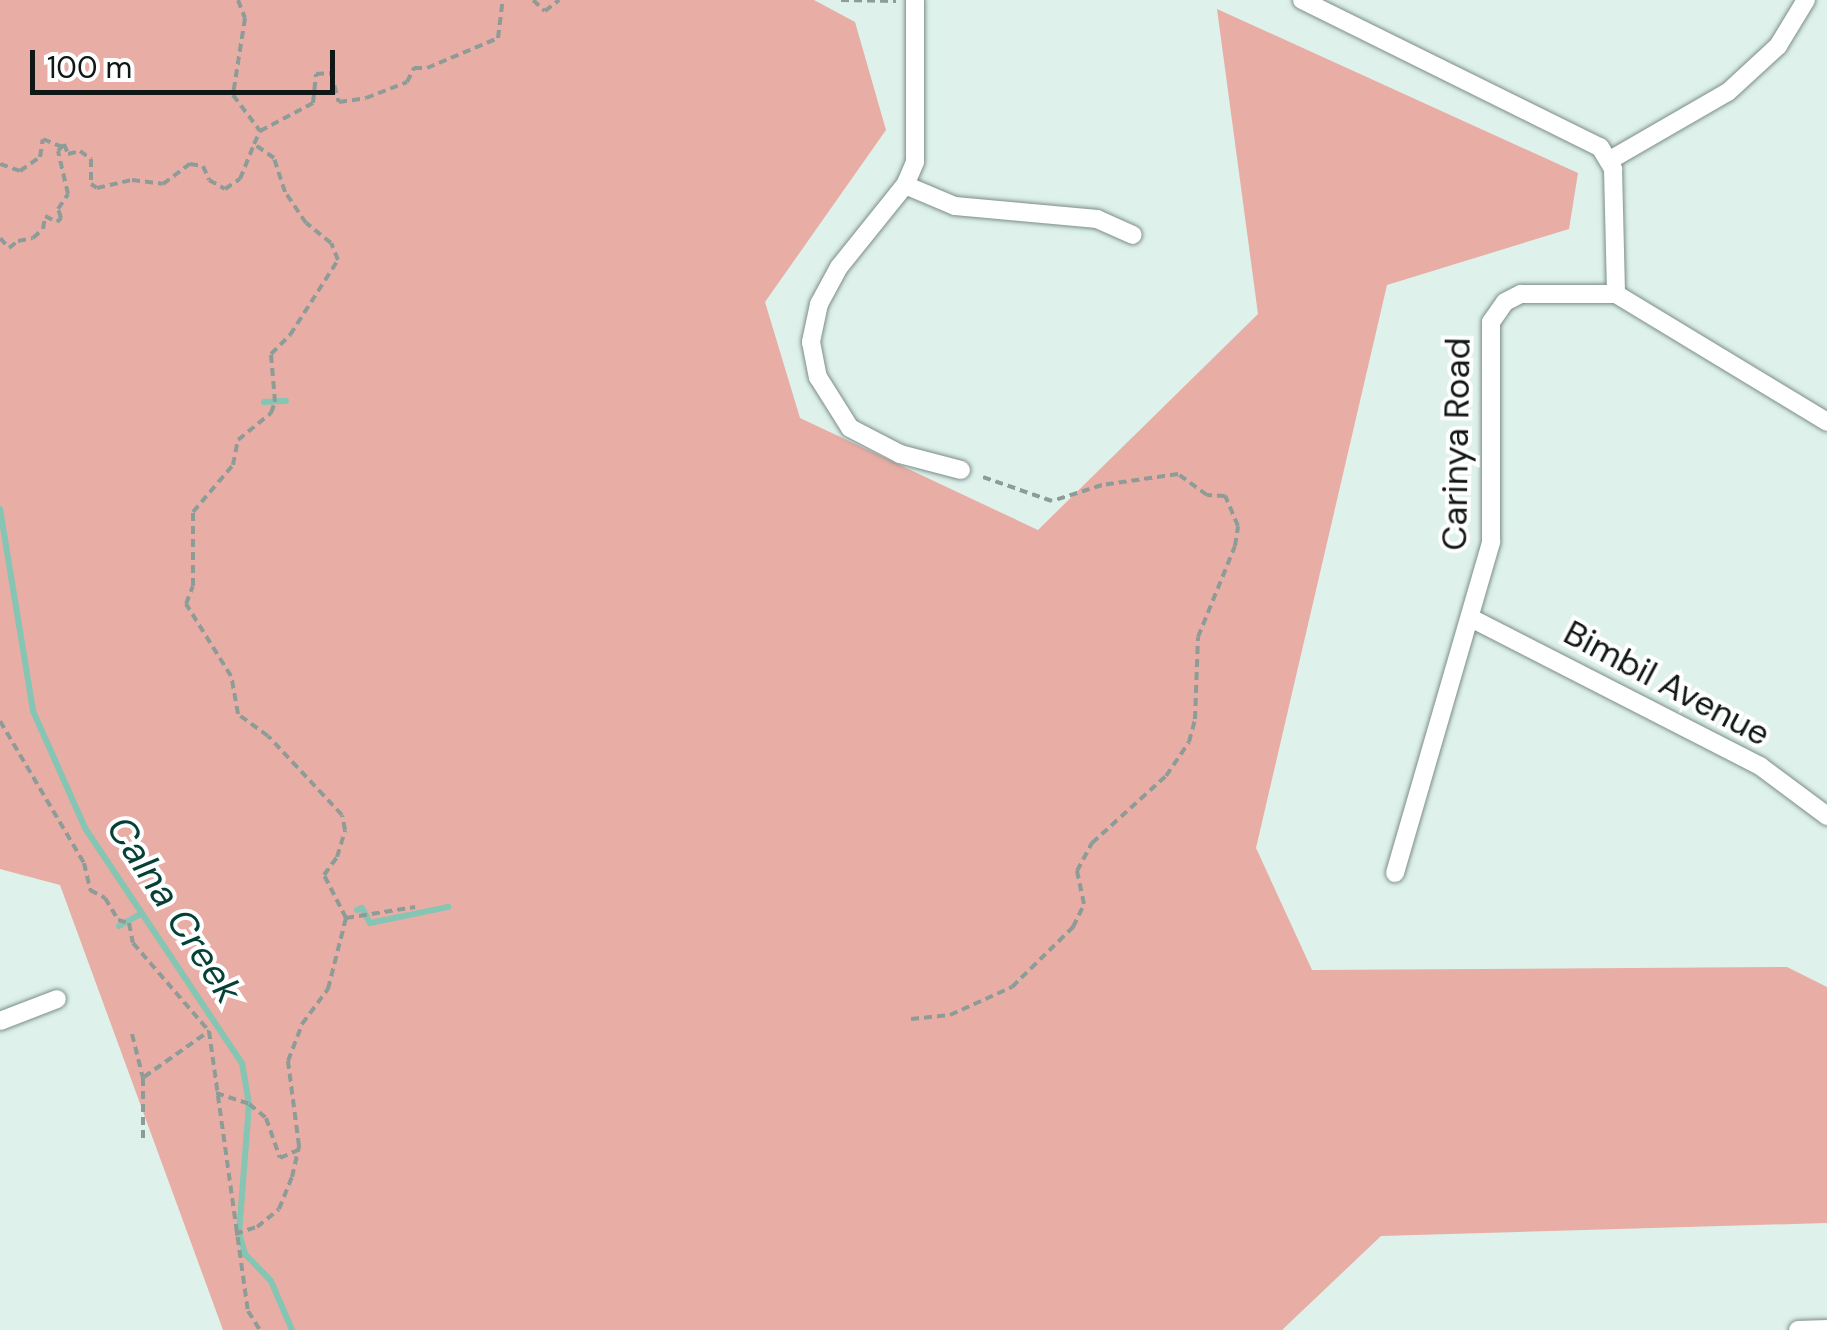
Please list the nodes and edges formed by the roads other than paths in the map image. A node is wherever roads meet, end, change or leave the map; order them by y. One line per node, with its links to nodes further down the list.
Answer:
1 (915, 0): 5 (street)
2 (1302, 0): 4 (street)
3 (1806, 0): 4 (street)
4 (1610, 160): 7 (street)
5 (906, 184): 6 (street); 9 (street)
6 (1133, 234)
7 (1616, 294): 8 (street); 10 (street, Carinya Road)
8 (1827, 422)
9 (961, 470)
10 (1471, 618): 11 (street, Bimbil Avenue); 12 (street, Carinya Road)
11 (1827, 816)
12 (1395, 873)
13 (57, 999): 14 (street)
14 (0, 1021)
15 (1827, 1329): 16 (street)
16 (1798, 1330)

